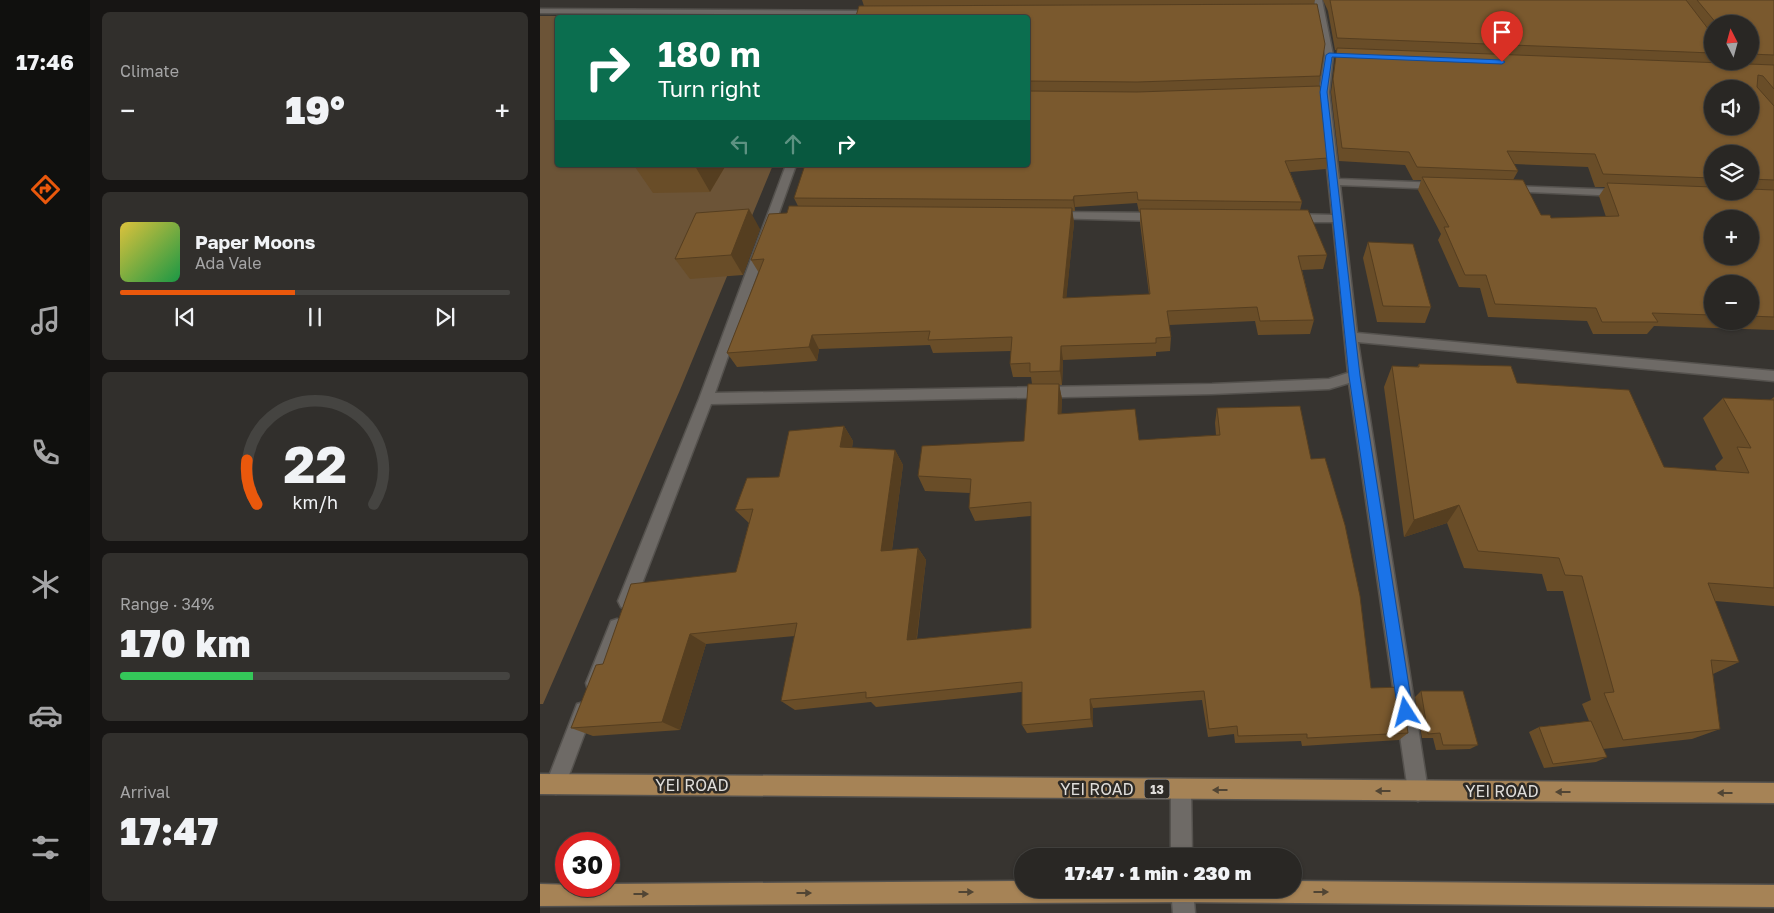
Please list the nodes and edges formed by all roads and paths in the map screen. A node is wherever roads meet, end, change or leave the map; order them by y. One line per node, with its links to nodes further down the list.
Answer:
1 (690, 0): 4 (street)
2 (1318, 7): 8 (street)
3 (540, 11): 4 (street)
4 (680, 11): 5 (street)
5 (848, 12): 6 (street)
6 (888, 13)
7 (791, 167): 19 (street)
8 (1334, 182): 9 (street); 15 (street)
9 (1454, 187)
10 (1494, 188): 11 (street)
11 (1634, 193)
12 (1039, 216): 13 (street)
13 (1168, 217)
14 (1277, 218): 15 (street)
15 (1336, 219): 16 (street)
16 (1351, 338): 17 (street); 18 (street)
17 (1355, 376): 19 (street); 22 (street)
18 (1774, 376)
19 (706, 399): 20 (street)
20 (548, 784): 21 (main road, YEI ROAD / 13)
21 (1181, 790): 22 (main road, YEI ROAD / 13, one-way to 21); 24 (street)
22 (1418, 791): 23 (main road, YEI ROAD / 13, one-way to 22)
23 (1774, 794)
24 (1182, 848)
25 (1014, 891): 27 (main road, one-way to 25)
26 (1302, 891): 28 (main road, one-way to 28)
27 (540, 895)
28 (1774, 896)
29 (1183, 898): 30 (street)
30 (1184, 913)

